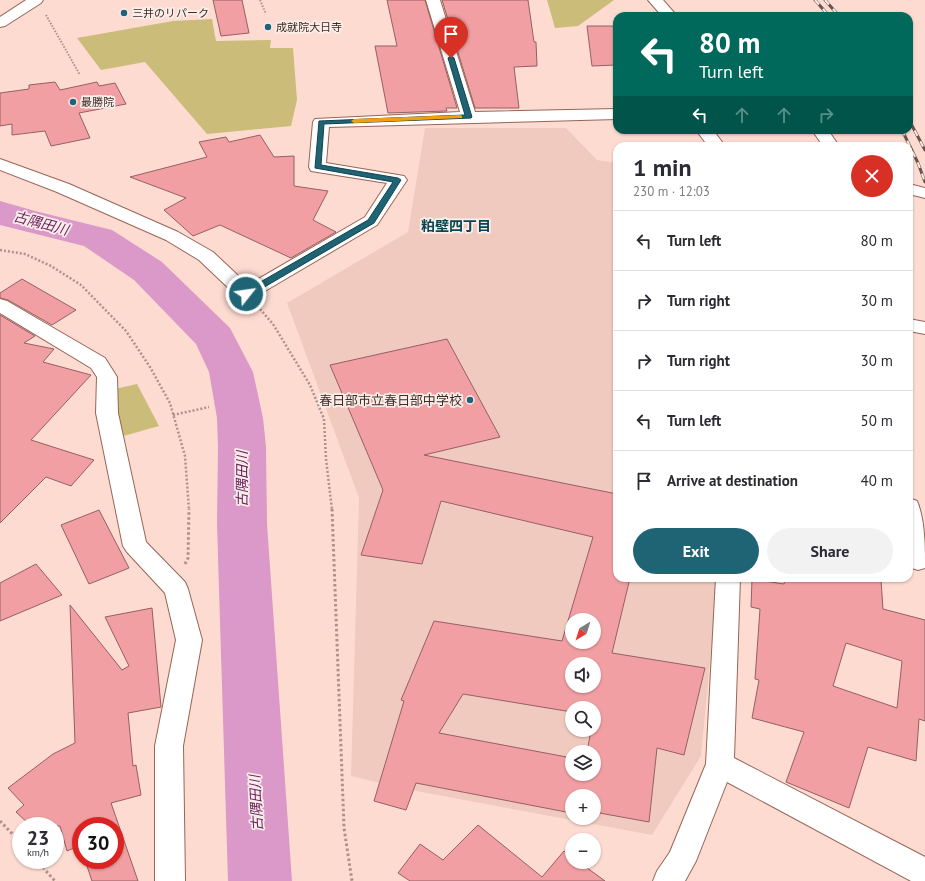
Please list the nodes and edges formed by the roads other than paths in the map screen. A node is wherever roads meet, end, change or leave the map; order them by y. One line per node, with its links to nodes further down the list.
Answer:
1 (36, 0): 2 (street); 6 (street)
2 (42, 0)
3 (432, 0): 8 (street)
4 (655, 0): 5 (street)
5 (666, 12)
6 (0, 23)
7 (613, 114): 8 (street)
8 (469, 117): 11 (street)
9 (707, 134): 10 (street)
10 (714, 142)
11 (0, 164)
12 (913, 190): 13 (street)
13 (925, 193)
14 (0, 305): 22 (street)
15 (913, 326): 16 (street)
16 (925, 328)
17 (913, 531): 18 (street)
18 (918, 561)
19 (728, 582): 20 (street)
20 (720, 764): 21 (street); 23 (street)
21 (919, 874)
22 (170, 881)
23 (668, 881)

